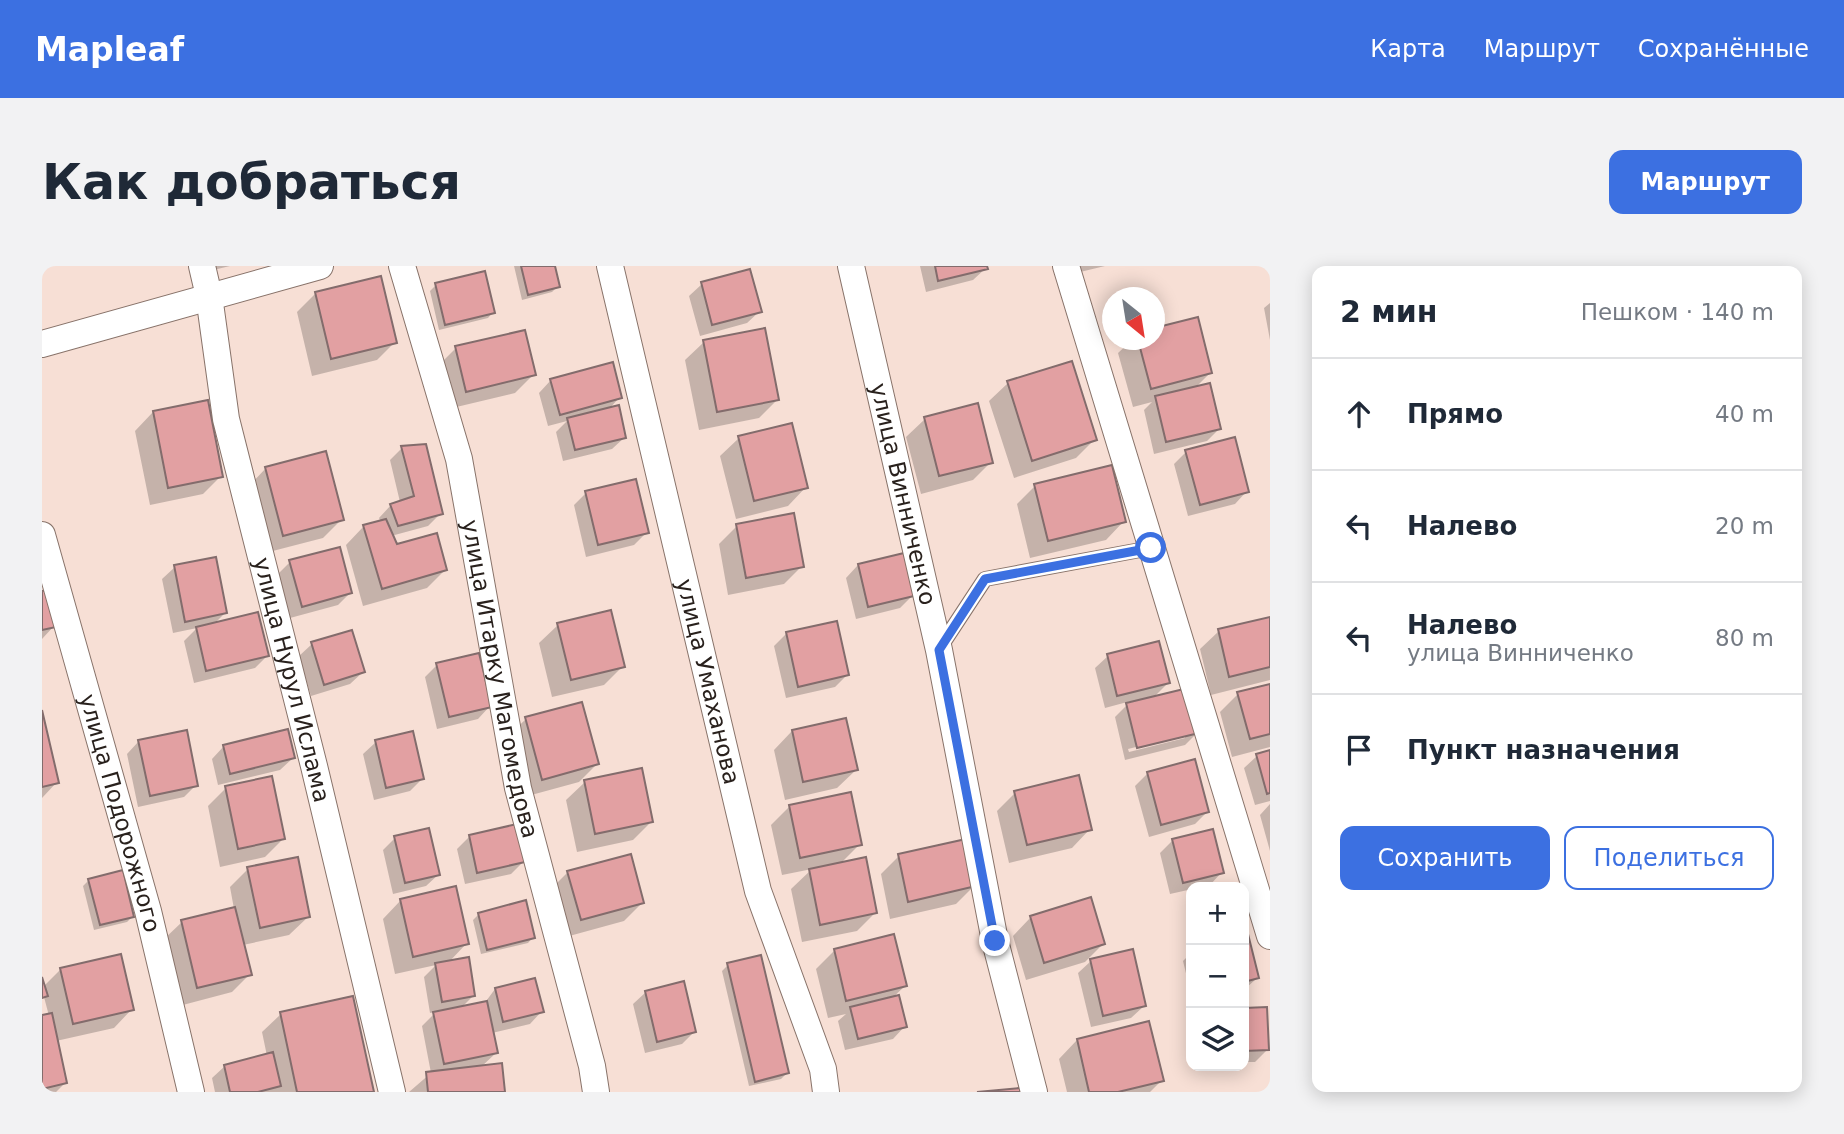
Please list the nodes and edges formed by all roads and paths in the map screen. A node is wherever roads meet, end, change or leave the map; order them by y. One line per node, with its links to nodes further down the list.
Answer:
1 (202, 266): 7 (street, улица Нурул Ислама)
2 (320, 266): 7 (street)
3 (402, 266): 15 (street, улица Итарку Магомедова)
4 (610, 266): 16 (street, улица Умаханова)
5 (851, 266): 11 (street, улица Винниченко)
6 (1066, 266): 10 (street)
7 (209, 296): 8 (street); 14 (street, улица Нурул Ислама)
8 (42, 344)
9 (42, 535): 13 (street, улица Подорожного)
10 (1151, 548): 11 (lane); 12 (street)
11 (939, 650): 17 (street, улица Винниченко)
12 (1270, 936)
13 (191, 1092)
14 (392, 1092)
15 (596, 1092)
16 (826, 1092)
17 (1034, 1092)

